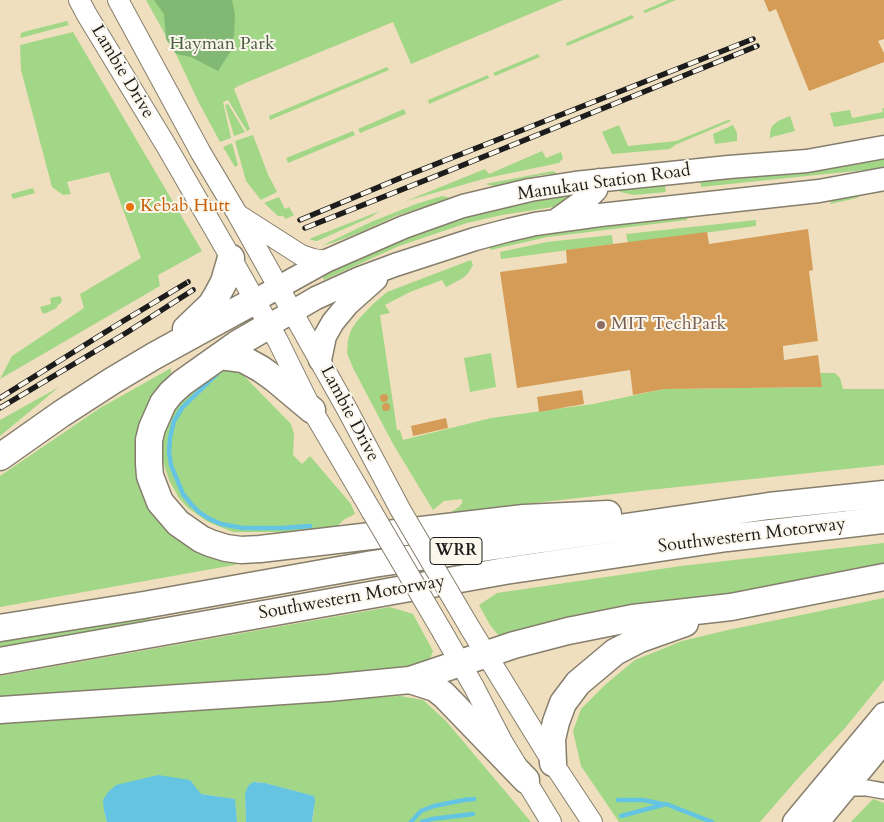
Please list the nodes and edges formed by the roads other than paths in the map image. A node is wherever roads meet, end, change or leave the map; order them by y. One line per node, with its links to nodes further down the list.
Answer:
1 (79, 0): 9 (main road, Lambie Drive)
2 (117, 1): 7 (main road, Lambie Drive)
3 (884, 147): 5 (main road, Manukau Station Road)
4 (884, 179): 6 (main road, Manukau Station Road)
5 (599, 180): 6 (main road); 8 (main road); 10 (main road, Manukau Station Road)
6 (677, 207): 8 (main road, Manukau Station Road)
7 (238, 215): 10 (main road); 12 (main road, Lambie Drive)
8 (553, 222): 11 (main road, Manukau Station Road)
9 (231, 258): 13 (main road, Lambie Drive); 16 (highway)
10 (326, 261): 12 (main road, Manukau Station Road)
11 (394, 265): 14 (main road, Manukau Station Road); 18 (main road)
12 (278, 287): 13 (main road, Manukau Station Road); 14 (main road, Lambie Drive)
13 (254, 301): 15 (main road, Lambie Drive); 16 (highway)
14 (293, 312): 15 (main road, Manukau Station Road); 18 (main road, Lambie Drive)
15 (268, 326): 17 (highway); 19 (main road, Lambie Drive)
16 (169, 349): 20 (highway)
17 (220, 356): 19 (highway); 22 (highway)
18 (320, 360): 27 (main road, Lambie Drive, bridge)
19 (312, 410): 29 (main road, Lambie Drive, bridge)
20 (0, 457)
21 (884, 494): 22 (highway, Southwestern Motorway / WRR)
22 (769, 506): 26 (highway, Southwestern Motorway / WRR)
23 (884, 520): 28 (highway, Southwestern Motorway / WRR)
24 (884, 578): 25 (highway)
25 (731, 607): 27 (highway); 34 (highway)
26 (0, 628)
27 (487, 654): 29 (highway); 34 (main road, Lambie Drive)
28 (0, 661)
29 (460, 663): 30 (highway); 35 (main road, Lambie Drive)
30 (410, 680): 31 (highway); 35 (highway)
31 (0, 710)
32 (884, 714): 33 (main road)
33 (879, 744): 36 (main road); 40 (main road)
34 (553, 762): 39 (main road, Lambie Drive)
35 (526, 780): 38 (main road, Lambie Drive)
36 (846, 788): 37 (street); 41 (main road)
37 (884, 791)
38 (551, 822)
39 (592, 822)
40 (794, 822)
41 (818, 822)

